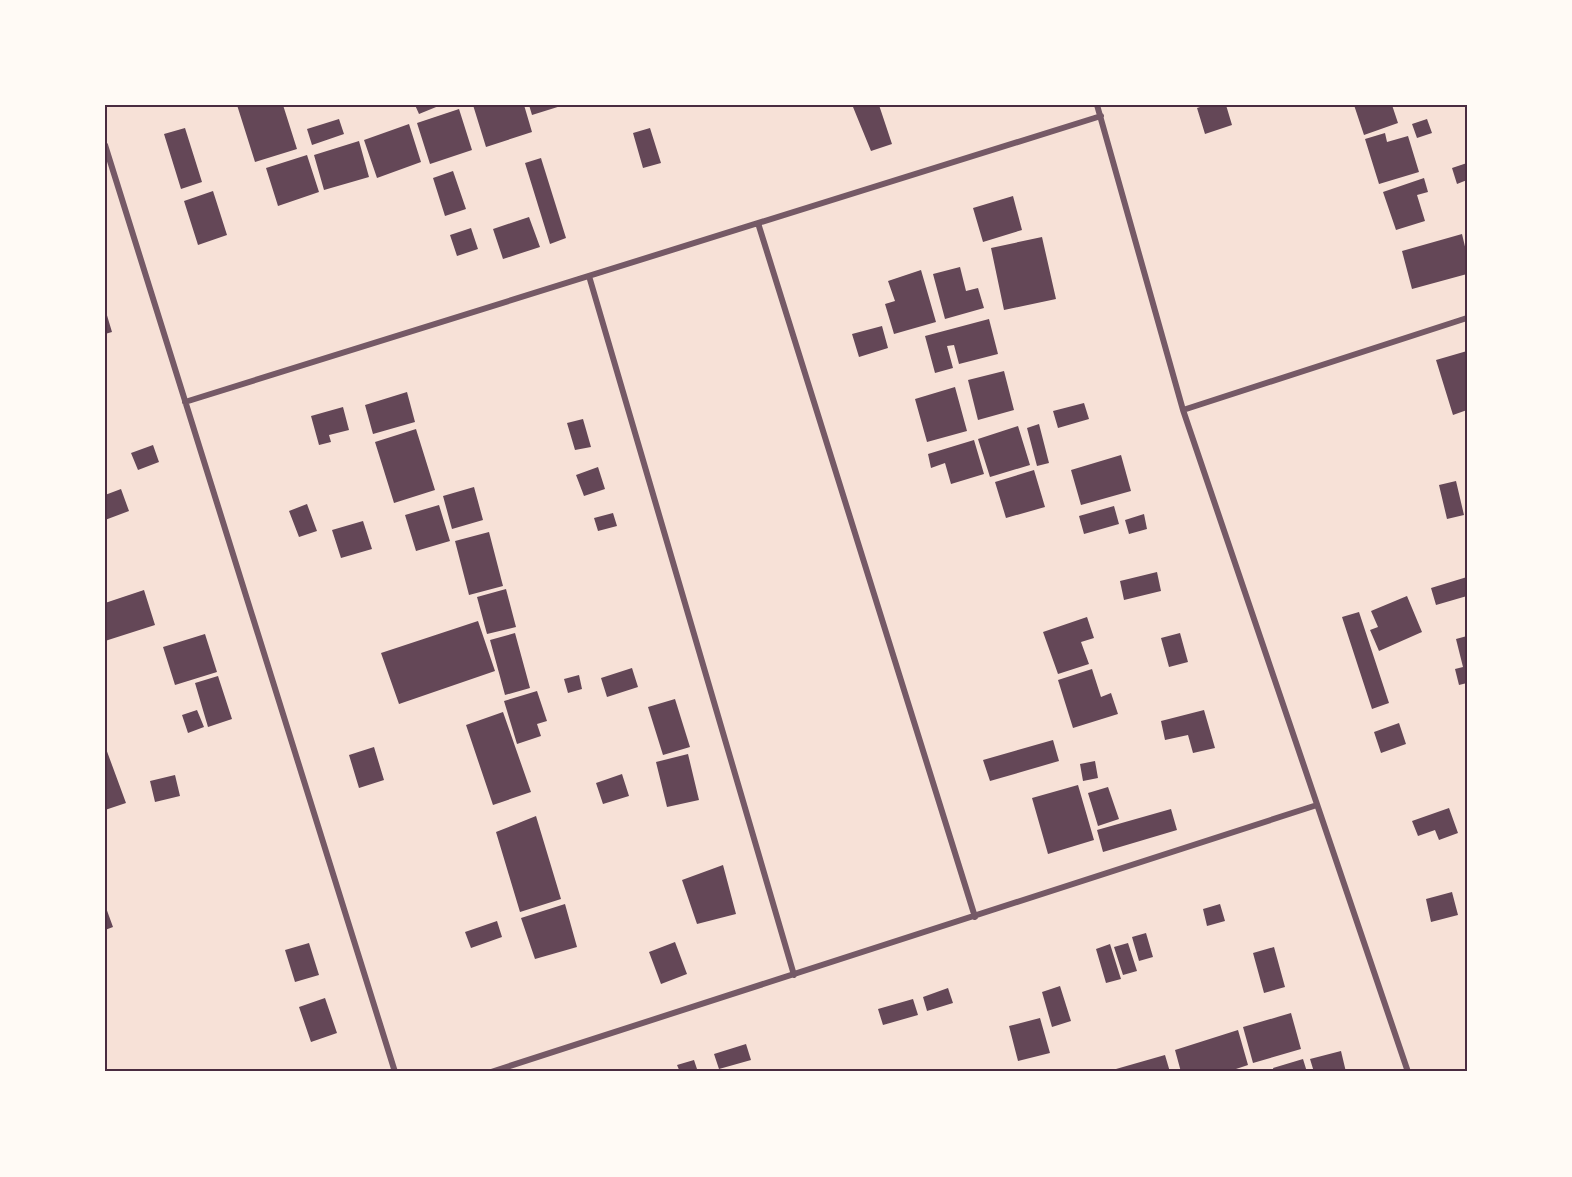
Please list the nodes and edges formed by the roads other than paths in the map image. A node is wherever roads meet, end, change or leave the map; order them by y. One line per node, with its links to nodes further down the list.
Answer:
1 (1097, 105): 2 (street)
2 (1101, 116): 4 (street); 8 (street)
3 (105, 145): 7 (street)
4 (758, 223): 5 (street); 10 (street)
5 (589, 276): 7 (street); 11 (street)
6 (1467, 318): 8 (street)
7 (185, 402): 12 (street)
8 (1183, 410): 9 (street)
9 (1317, 805): 10 (street); 14 (street)
10 (975, 917): 11 (street)
11 (794, 975): 13 (street)
12 (395, 1072)
13 (490, 1072)
14 (1408, 1072)

